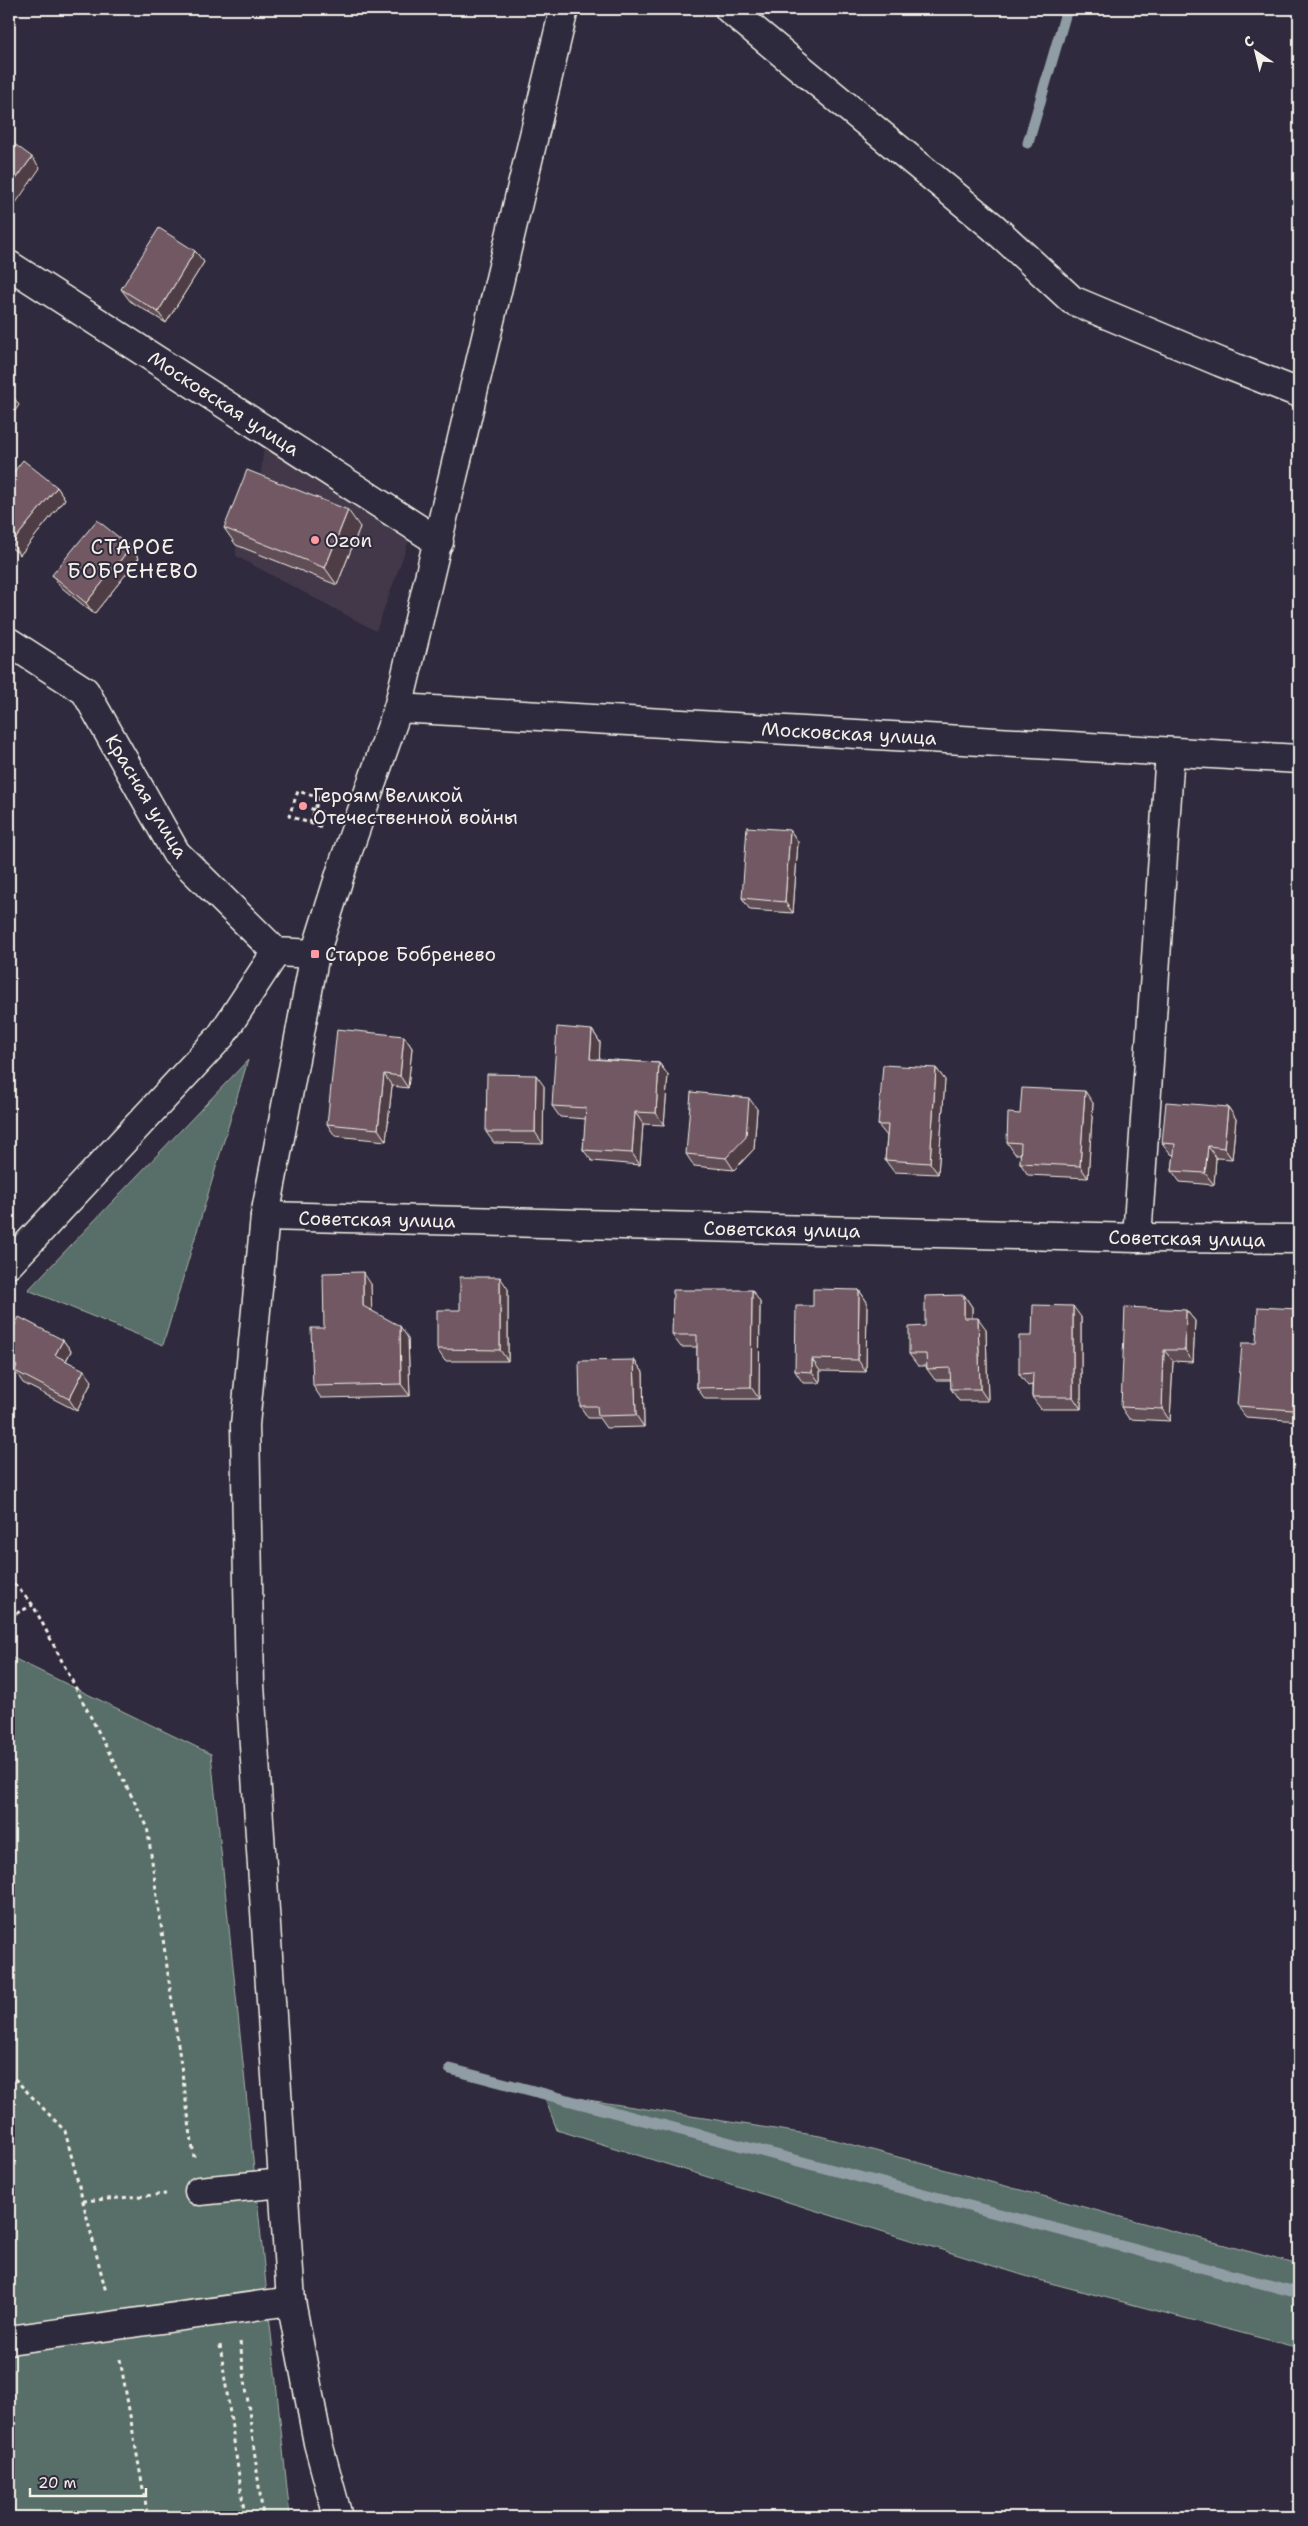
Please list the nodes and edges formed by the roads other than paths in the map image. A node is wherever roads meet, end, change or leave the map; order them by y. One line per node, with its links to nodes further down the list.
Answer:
1 (564, 9): 5 (street)
2 (730, 9): 4 (street)
3 (9, 266): 5 (street, Московская улица)
4 (1299, 392)
5 (439, 542): 7 (street)
6 (9, 642): 10 (street, Красная улица)
7 (398, 708): 8 (street, Московская улица); 11 (street)
8 (1170, 752): 9 (street, Московская улица); 13 (street)
9 (1299, 759)
10 (276, 952): 11 (street); 15 (street)
11 (315, 954): 12 (street)
12 (265, 1216): 13 (street, Советская улица); 16 (street)
13 (1137, 1238): 14 (street, Советская улица)
14 (1299, 1239)
15 (9, 1264)
16 (283, 2183): 17 (street); 18 (street)
17 (199, 2191)
18 (291, 2301): 19 (street); 20 (street)
19 (9, 2340)
20 (338, 2517)

